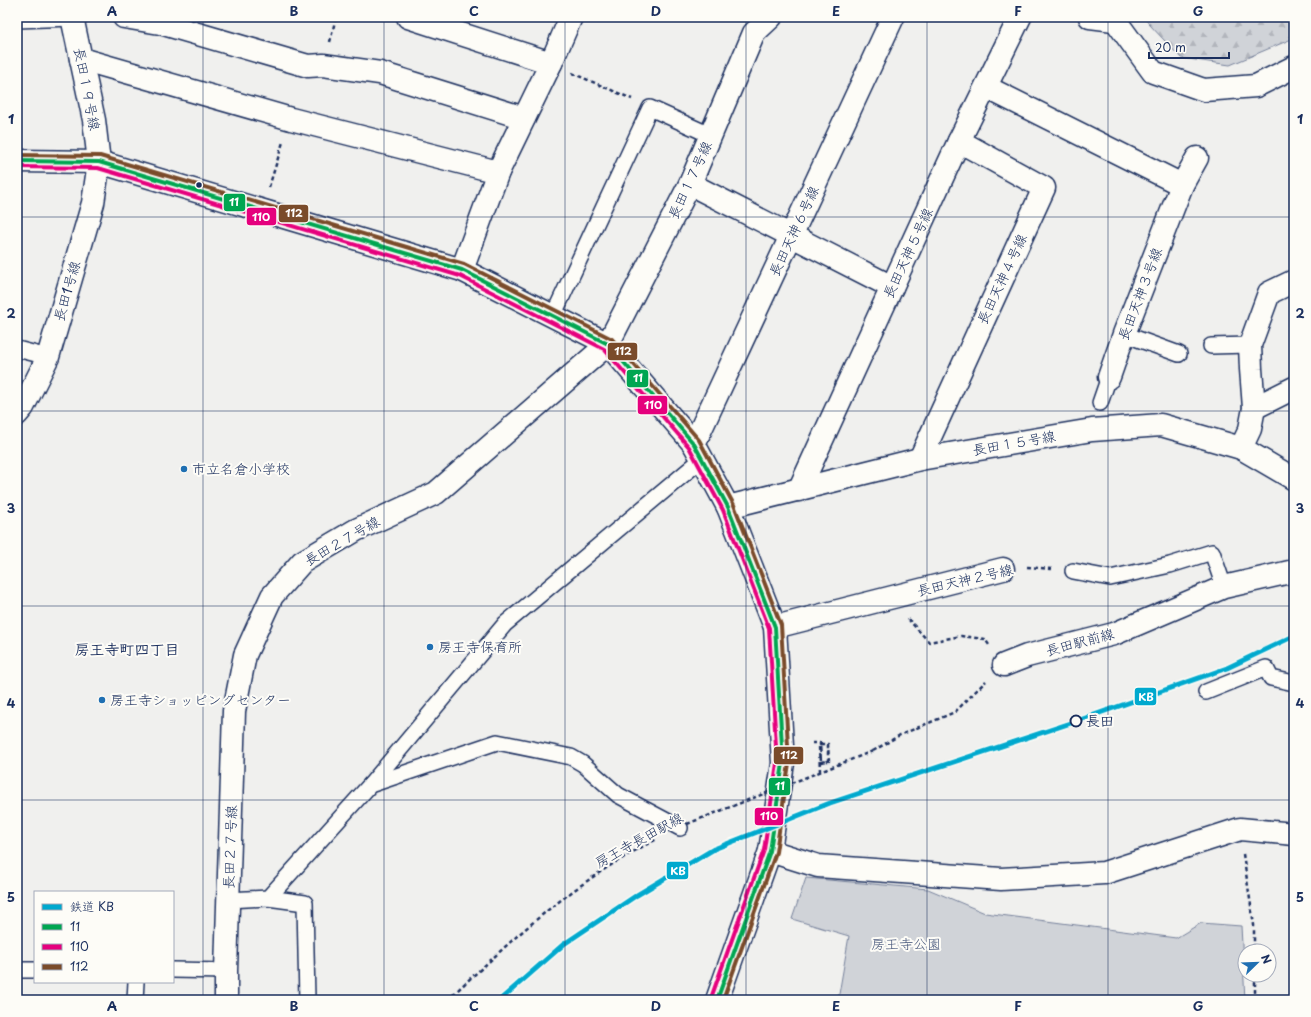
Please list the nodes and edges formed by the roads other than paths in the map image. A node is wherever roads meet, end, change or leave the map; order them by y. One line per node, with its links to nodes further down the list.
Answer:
1 (74, 17): 10 (lane); 11 (street, 長田１９号線)
2 (124, 17): 15 (street)
3 (408, 17): 12 (street)
4 (571, 17): 12 (street)
5 (771, 17): 16 (street, 長田１７号線)
6 (893, 17): 24 (street, 長田天神６号線)
7 (1020, 17): 14 (street, 長田天神５号線)
8 (1090, 17): 9 (street)
9 (1114, 18): 13 (street)
10 (17, 20)
11 (81, 59): 20 (street, 長田１９号線); 21 (street)
12 (551, 63): 15 (street)
13 (1294, 67)
14 (986, 87): 17 (street, 長田天神５号線); 23 (street)
15 (524, 118): 21 (street)
16 (710, 135): 22 (street, 長田１７号線); 28 (lane)
17 (959, 141): 27 (street, 長田天神５号線); 43 (street, 長田天神４号線)
18 (1197, 158): 23 (street, 長田天神３号線)
19 (17, 161): 20 (street)
20 (99, 162): 25 (street); 35 (street, 長田1号線)
21 (498, 172): 25 (street)
22 (690, 184): 24 (street); 30 (street, 長田１７号線)
23 (1182, 185): 29 (street, 長田天神３号線)
24 (791, 235): 27 (street); 42 (street, 長田天神６号線)
25 (462, 270): 28 (street)
26 (1294, 281): 31 (street)
27 (892, 287): 45 (street, 長田天神５号線)
28 (553, 316): 30 (street)
29 (1124, 334): 34 (lane); 36 (street, 長田天神３号線)
30 (608, 344): 42 (street); 60 (street, 長田２７号線)
31 (1250, 345): 32 (lane); 39 (street)
32 (1211, 346)
33 (17, 349): 35 (lane)
34 (1179, 354)
35 (48, 357): 40 (street, 長田1号線)
36 (1109, 377): 38 (lane, 長田天神３号線)
37 (1294, 388): 39 (street)
38 (1100, 403)
39 (1254, 408): 41 (street)
40 (17, 414)
41 (1241, 448): 43 (street, 長田１５号線); 44 (street, 長田１５号線)
42 (698, 451): 46 (street); 55 (lane)
43 (920, 459): 45 (street, 長田１５号線)
44 (1294, 479)
45 (799, 490): 46 (street, 長田１５号線)
46 (728, 507): 51 (street)
47 (1003, 568): 51 (street, 長田天神２号線)
48 (1073, 571): 50 (lane)
49 (1294, 571): 50 (street, 長田駅前線)
50 (1224, 587): 52 (street, 長田駅前線)
51 (775, 627): 58 (street)
52 (1004, 664)
53 (1294, 683): 54 (lane)
54 (1206, 692)
55 (370, 784): 56 (lane); 59 (lane)
56 (684, 826)
57 (1294, 834): 58 (street)
58 (770, 851): 69 (street)
59 (268, 898): 60 (lane); 68 (lane)
60 (228, 900): 64 (street, 長田２７号線)
61 (17, 970): 62 (lane)
62 (34, 970)
63 (174, 970): 64 (lane)
64 (226, 970): 67 (street, 長田２７号線)
65 (136, 983): 66 (lane)
66 (135, 1000)
67 (226, 1000)
68 (307, 1000)
69 (717, 1000)

